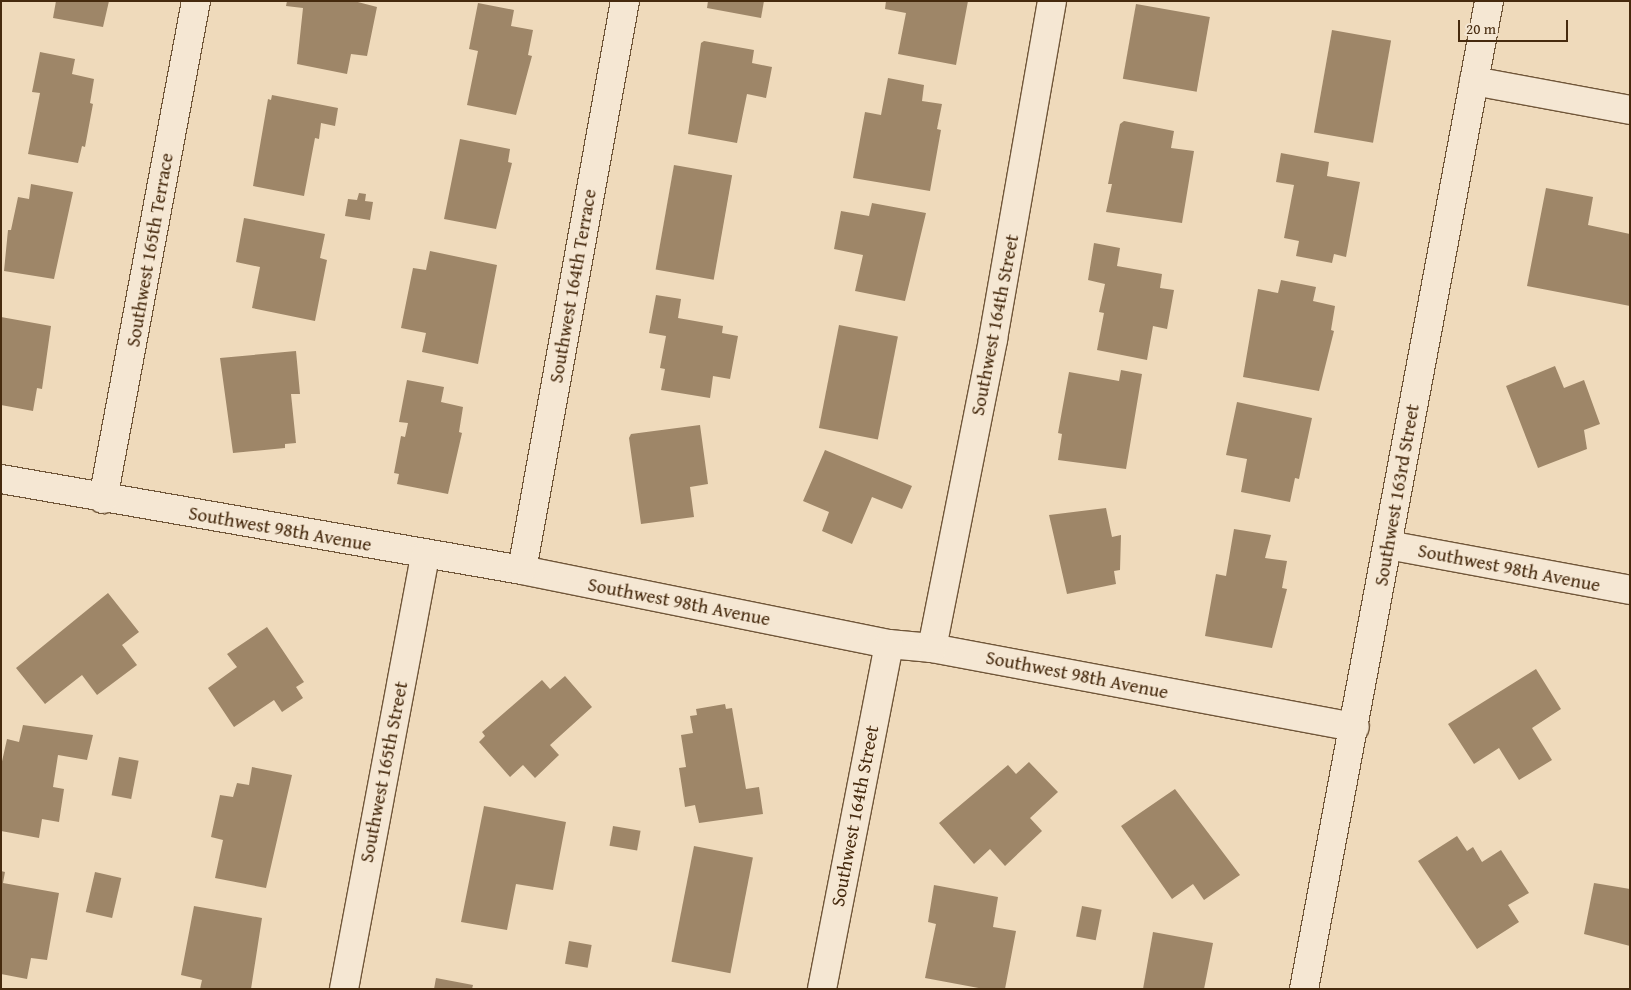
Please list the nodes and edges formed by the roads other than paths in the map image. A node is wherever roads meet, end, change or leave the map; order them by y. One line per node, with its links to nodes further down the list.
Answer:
1 (196, 1): 8 (street, Southwest 165th Terrace)
2 (625, 1): 11 (street, Southwest 164th Terrace)
3 (1052, 1): 14 (street, Southwest 164th Street)
4 (1489, 1): 5 (street, Southwest 163rd Street)
5 (1474, 81): 6 (street); 9 (street, Southwest 163rd Street)
6 (1630, 110)
7 (1, 480): 8 (street, Southwest 98th Avenue)
8 (103, 498): 10 (street, Southwest 98th Avenue)
9 (1388, 545): 12 (street, Southwest 98th Avenue); 15 (street, Southwest 163rd Street)
10 (425, 555): 11 (street, Southwest 98th Avenue); 16 (street, Southwest 165th Street)
11 (522, 570): 13 (street, Southwest 98th Avenue)
12 (1630, 590)
13 (889, 644): 14 (street, Southwest 98th Avenue); 17 (street, Southwest 164th Street)
14 (932, 648): 15 (street, Southwest 98th Avenue)
15 (1355, 727): 18 (street, Southwest 163rd Street)
16 (344, 989)
17 (822, 989)
18 (1304, 989)

